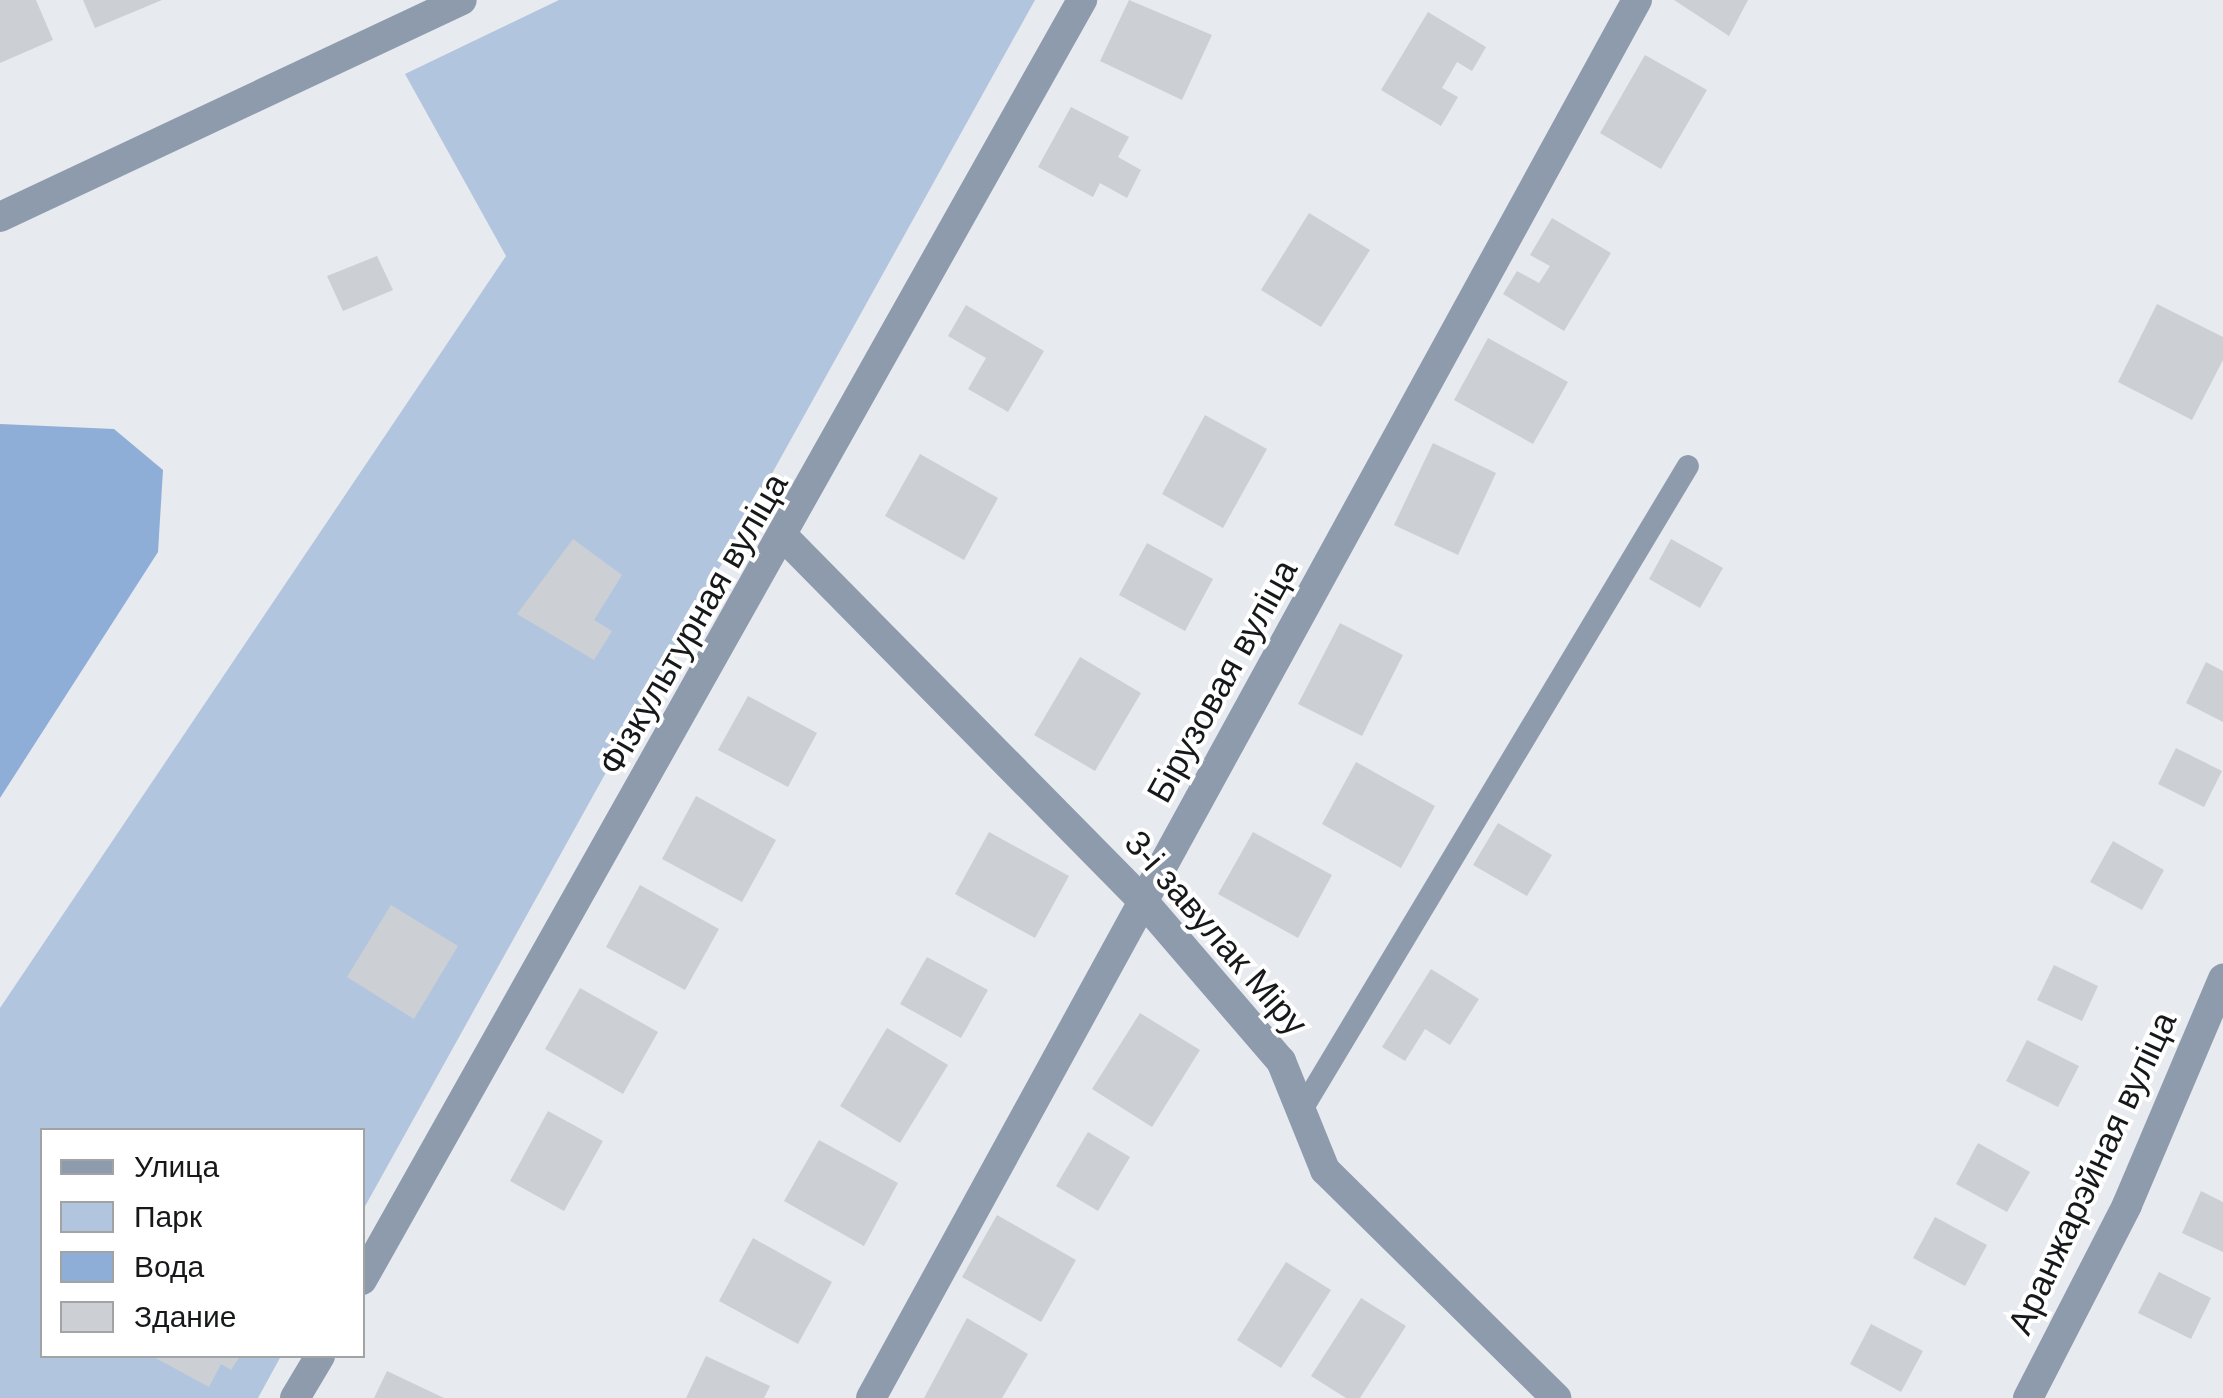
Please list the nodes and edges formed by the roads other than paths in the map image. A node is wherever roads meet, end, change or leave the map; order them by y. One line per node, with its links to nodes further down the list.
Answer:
1 (462, 0): 4 (street)
2 (1082, 0): 6 (street, Фізкультурная вуліца)
3 (1638, 0): 7 (street, Бірузовая вуліца)
4 (0, 217)
5 (1688, 466): 9 (lane)
6 (786, 539): 7 (street, 3-і завулак Міру); 10 (street, Фізкультурная вуліца)
7 (1144, 902): 9 (street, 3-і завулак Міру); 13 (street, Бірузовая вуліца)
8 (2223, 980): 15 (street, Аранжарэйная вуліца)
9 (1301, 1111): 14 (street, 3-і завулак Міру)
10 (365, 1275)
11 (319, 1358): 12 (street)
12 (295, 1398)
13 (872, 1398)
14 (1556, 1398)
15 (2028, 1398)

